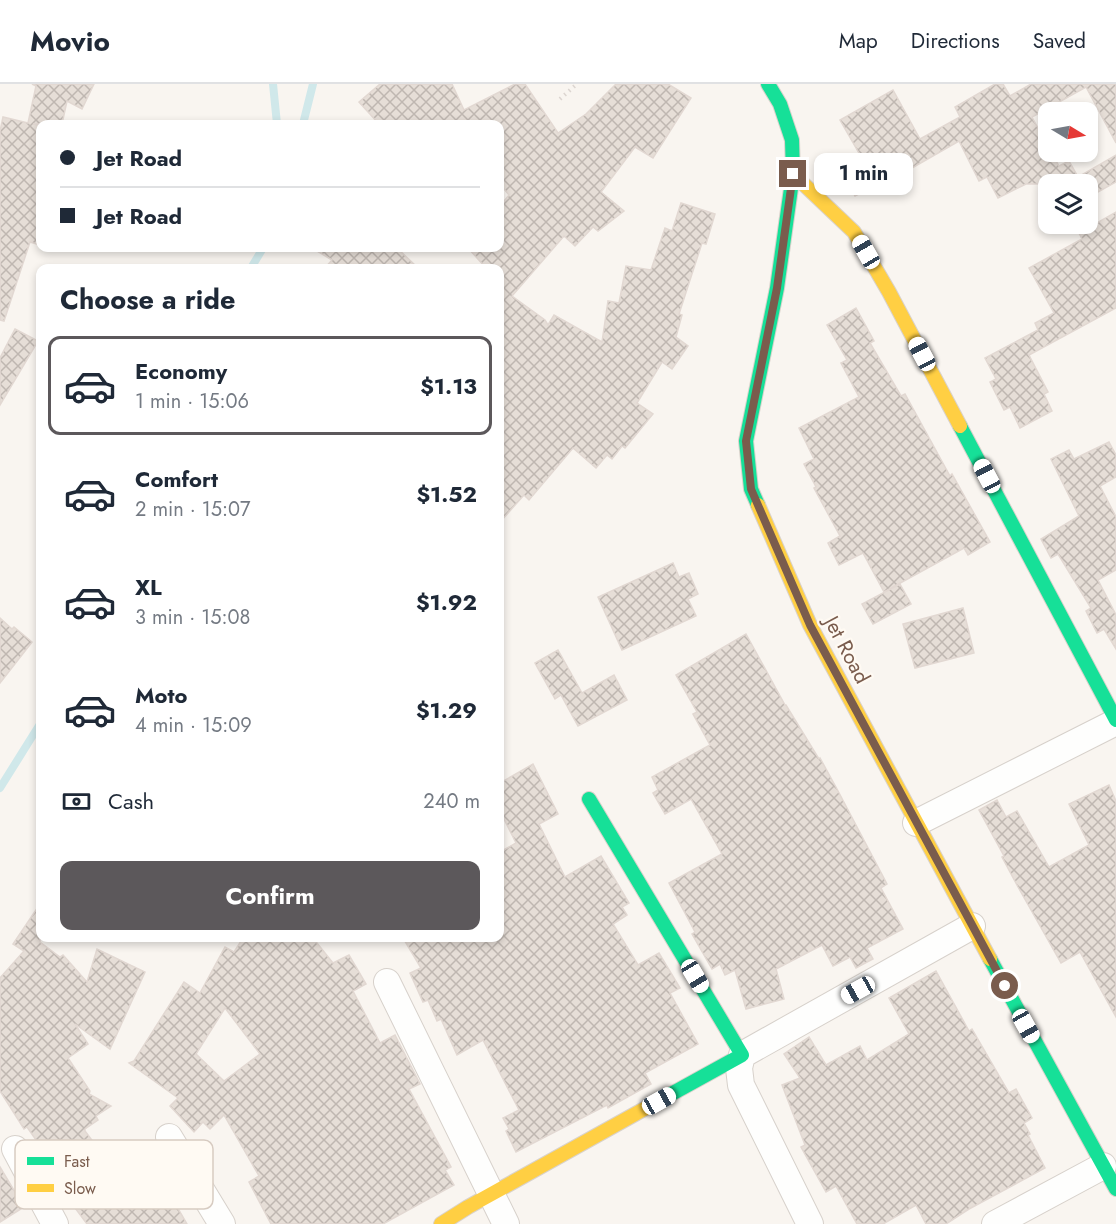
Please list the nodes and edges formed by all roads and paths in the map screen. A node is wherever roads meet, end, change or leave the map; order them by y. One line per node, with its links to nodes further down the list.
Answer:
1 (577, 84): 3 (path)
2 (768, 84): 4 (street, Jet Road)
3 (560, 99)
4 (793, 174): 5 (street); 7 (street, Jet Road)
5 (1116, 721): 7 (street)
6 (590, 799): 10 (street)
7 (916, 823): 8 (street, Jet Road)
8 (972, 926): 10 (street); 13 (street, Jet Road)
9 (387, 982): 15 (street)
10 (742, 1055): 15 (street); 22 (street)
11 (170, 1137): 12 (street)
12 (172, 1140)
13 (1103, 1166): 14 (street, Jet Road); 23 (street)
14 (1116, 1189)
15 (492, 1194): 20 (street); 21 (street)
16 (47, 1209): 18 (street)
17 (213, 1209): 19 (street)
18 (55, 1224)
19 (222, 1224)
20 (441, 1224)
21 (506, 1224)
22 (810, 1224)
23 (995, 1224)

